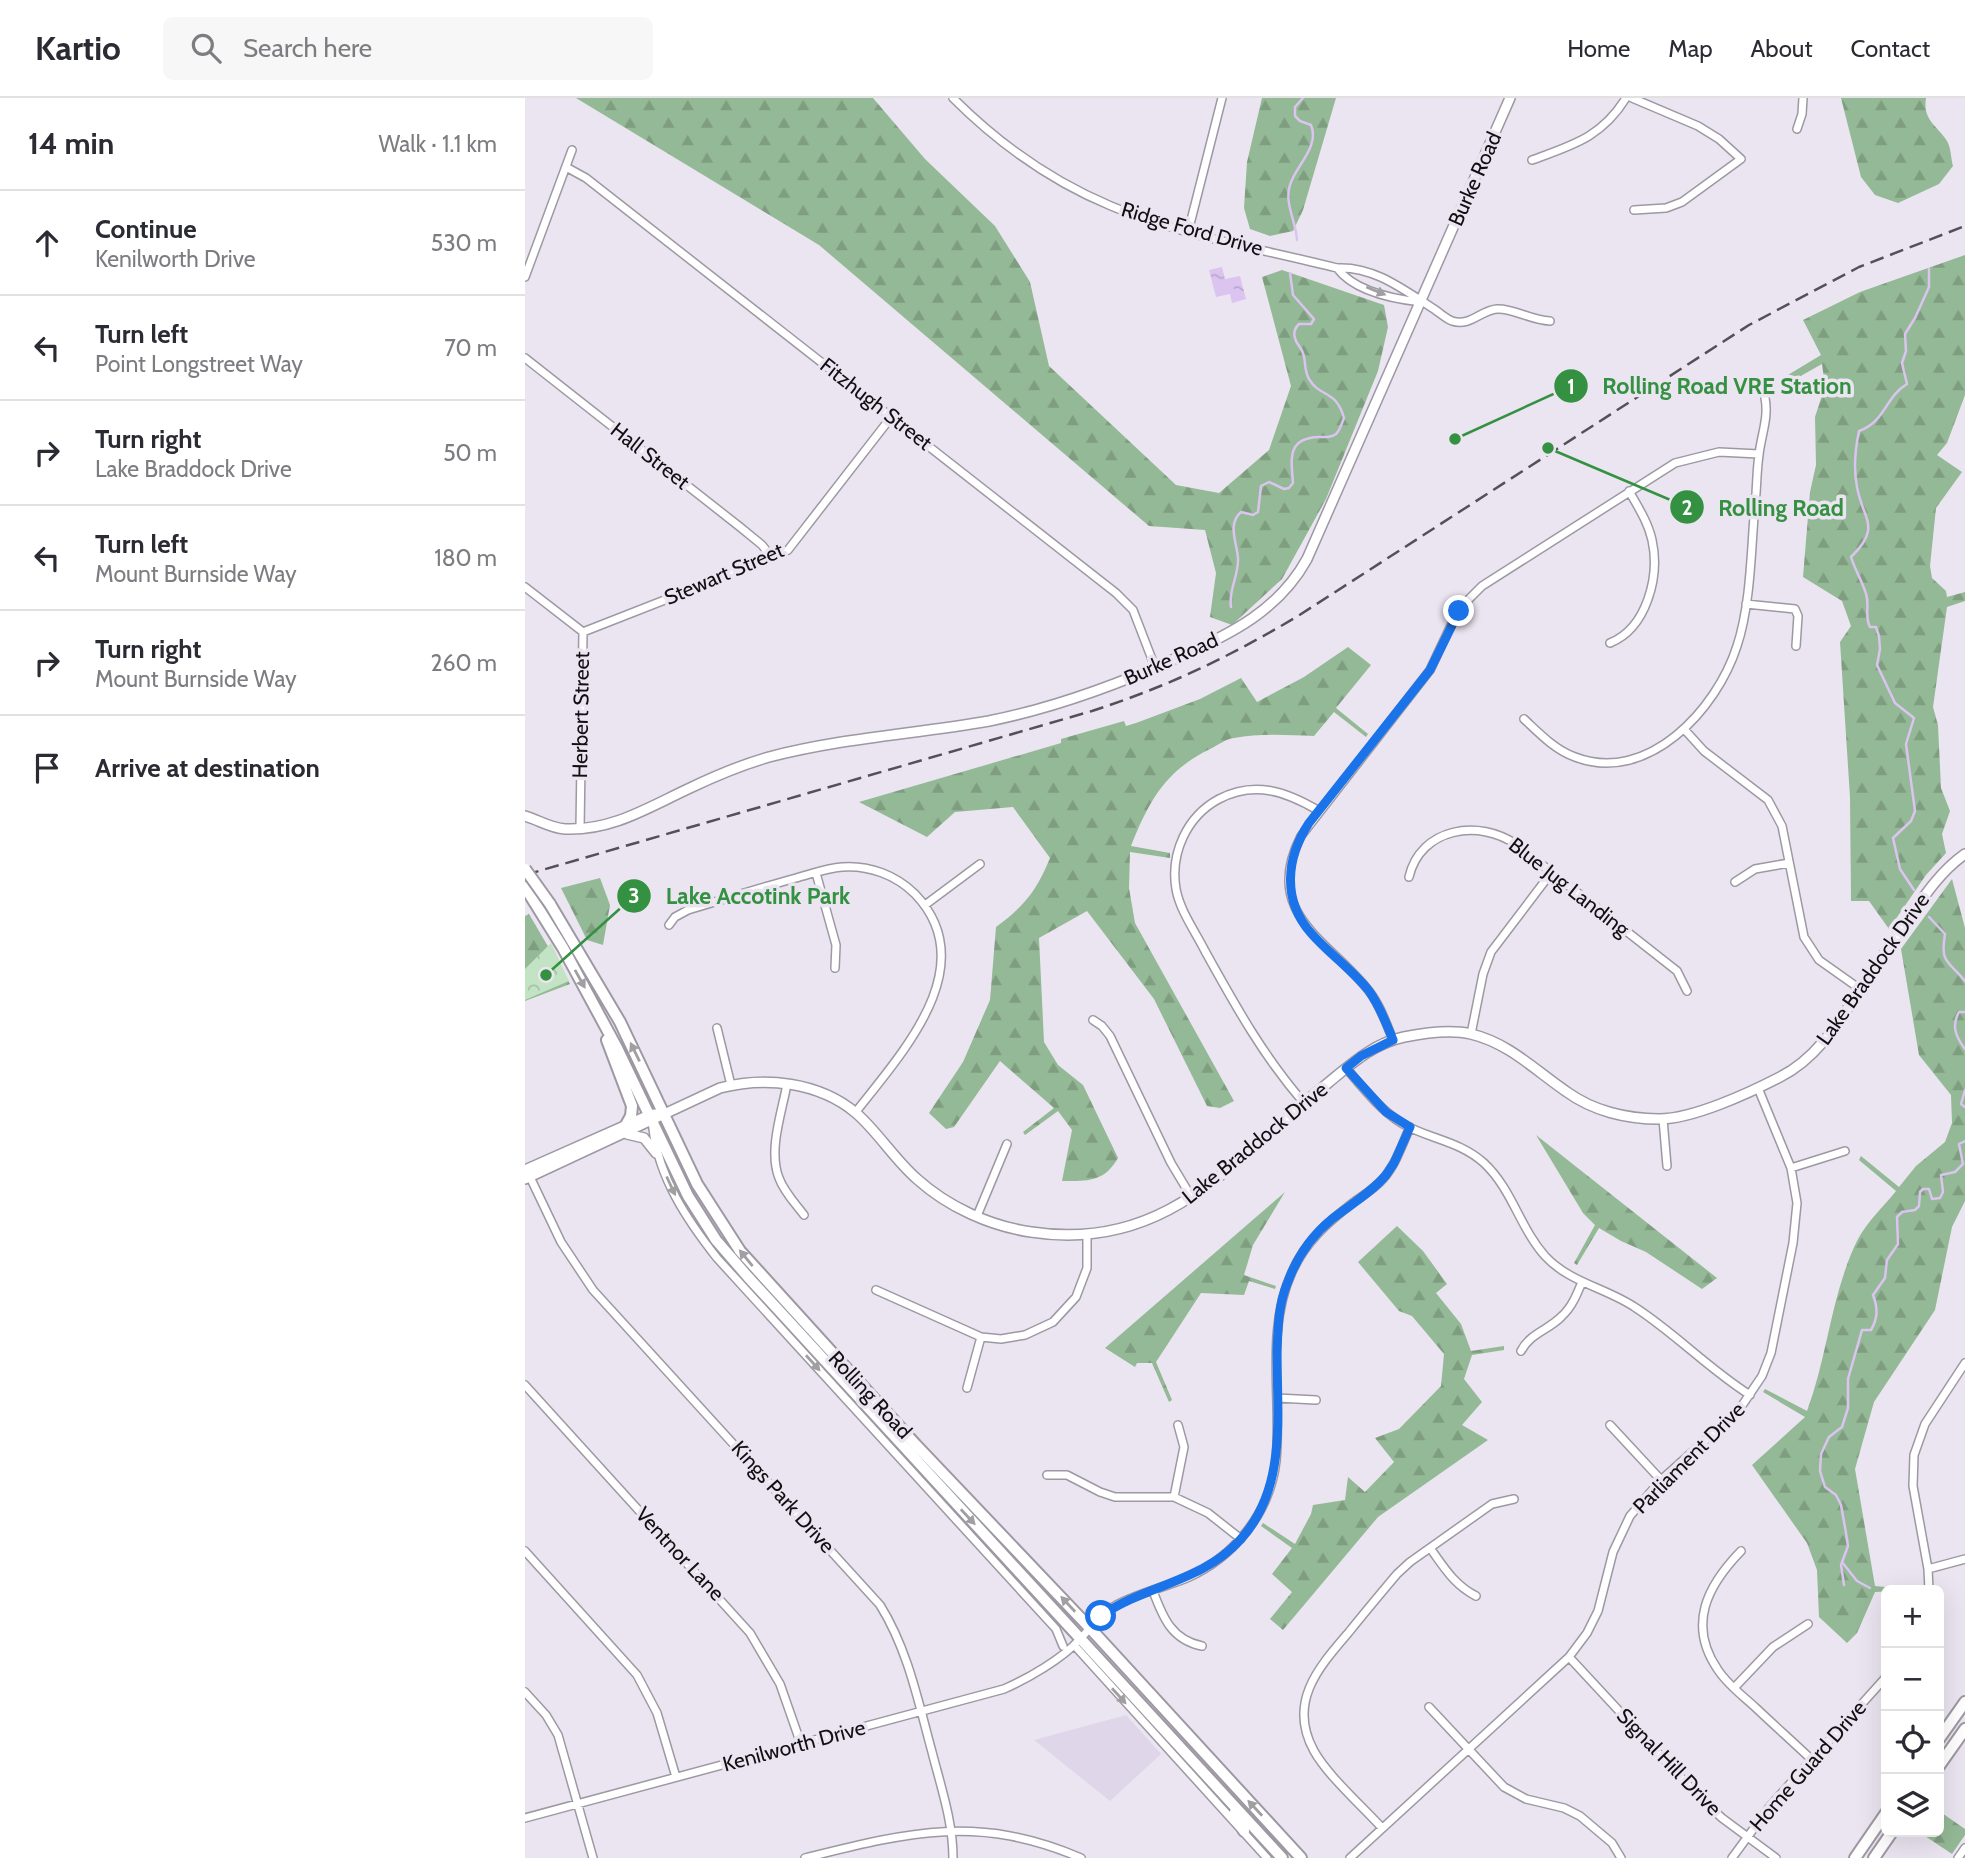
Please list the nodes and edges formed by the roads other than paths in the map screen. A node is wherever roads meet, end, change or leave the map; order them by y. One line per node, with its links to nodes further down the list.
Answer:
1 (953, 98): 12 (street, Ridge Ford Drive)
2 (1222, 98): 12 (street)
3 (1510, 98): 15 (street, Burke Road)
4 (1626, 98): 9 (street)
5 (1632, 98): 11 (street)
6 (1803, 98): 7 (street)
7 (1797, 129)
8 (572, 150): 10 (street)
9 (1532, 160)
10 (566, 167): 14 (street); 19 (street, Fitzhugh Street)
11 (1634, 210)
12 (1188, 232): 13 (street, Ridge Ford Drive)
13 (1337, 268): 15 (street, Ridge Ford Drive); 15 (street, Ridge Ford Drive, one-way to 15)
14 (525, 276)
15 (1421, 302): 16 (street); 28 (street, Burke Road)
16 (1549, 321)
17 (525, 358): 22 (street, Hall Street)
18 (1765, 398): 20 (street)
19 (892, 416): 22 (street, Stewart Street); 28 (street, Fitzhugh Street)
20 (1759, 454): 21 (street); 24 (street)
21 (1629, 491): 26 (street); 31 (street)
22 (772, 558): 25 (street, Stewart Street)
23 (525, 587): 25 (street, Herbert Street)
24 (1745, 604): 27 (street); 30 (street)
25 (583, 632): 33 (street, Herbert Street)
26 (1610, 643)
27 (1795, 646)
28 (1155, 667): 33 (street, Burke Road)
29 (1524, 719): 30 (street)
30 (1684, 729): 35 (street)
31 (1319, 811): 53 (street); 58 (street)
32 (525, 816): 33 (street, Burke Road)
33 (580, 829)
34 (1965, 853): 47 (street, Lake Braddock Drive)
35 (1789, 863): 41 (street); 47 (street)
36 (980, 864): 43 (street)
37 (525, 869): 44 (main road, Rolling Road, bridge)
38 (815, 873): 43 (street); 45 (street); 46 (street)
39 (1551, 873): 40 (street, Blue Jug Landing); 48 (street, Blue Jug Landing); 52 (street)
40 (1409, 877)
41 (1735, 882)
42 (525, 887): 44 (main road, Rolling Road)
43 (925, 905): 60 (street)
44 (545, 906): 49 (main road, Rolling Road, one-way to 49); 59 (main road, Rolling Road, one-way to 44)
45 (669, 925)
46 (835, 968)
47 (1860, 989): 57 (street, Lake Braddock Drive)
48 (1687, 991)
49 (596, 1008): 61 (main road, Rolling Road); 64 (main road)
50 (1093, 1020): 71 (street)
51 (717, 1028): 56 (street)
52 (1471, 1034): 53 (street, Lake Braddock Drive); 62 (street, Lake Braddock Drive)
53 (1393, 1040): 54 (street, Lake Braddock Drive)
54 (1346, 1068): 58 (street, Lake Braddock Drive); 63 (street)
55 (787, 1084): 56 (street, Lake Braddock Drive); 60 (street, Lake Braddock Drive); 72 (street)
56 (731, 1085): 59 (street, Lake Braddock Drive)
57 (1758, 1088): 62 (street, Lake Braddock Drive); 69 (street, Parliament Drive)
58 (1304, 1102): 71 (street, Lake Braddock Drive)
59 (664, 1113): 61 (street, Lake Braddock Drive); 101 (main road, Rolling Road, one-way to 59)
60 (855, 1113): 73 (street, Lake Braddock Drive)
61 (650, 1118): 64 (street, Lake Braddock Drive); 67 (street, Rolling Road); 102 (main road, Rolling Road, one-way to 102)
62 (1663, 1119): 68 (street)
63 (1410, 1127): 75 (street); 83 (street, Kenilworth Drive)
64 (626, 1129): 67 (street); 70 (street, Lake Braddock Drive)
65 (1007, 1144): 73 (street)
66 (1845, 1151): 69 (street)
67 (656, 1153): 103 (street, Rolling Road, one-way to 103)
68 (1667, 1166)
69 (1791, 1168): 82 (street, Parliament Drive)
70 (526, 1172): 112 (street, Kings Park Drive)
71 (1192, 1198): 74 (street, Lake Braddock Drive)
72 (804, 1215)
73 (977, 1216): 74 (street, Lake Braddock Drive)
74 (1087, 1235): 77 (street)
75 (1582, 1282): 78 (street); 82 (street)
76 (876, 1290): 77 (street)
77 (981, 1337): 81 (street)
78 (1521, 1351)
79 (1965, 1363): 96 (street)
80 (525, 1385): 115 (street, Ventnor Lane)
81 (967, 1388)
82 (1750, 1395): 88 (street, Parliament Drive)
83 (1277, 1398): 84 (street); 91 (street, Kenilworth Drive)
84 (1316, 1400)
85 (1178, 1425): 89 (street)
86 (1610, 1425): 88 (street)
87 (1047, 1475): 89 (street)
88 (1661, 1480): 105 (street, Parliament Drive)
89 (1174, 1497): 91 (street)
90 (1514, 1499): 92 (street)
91 (1241, 1539): 98 (street, Kenilworth Drive)
92 (1430, 1548): 99 (street); 124 (street)
93 (525, 1551): 119 (street)
94 (1741, 1551): 108 (street)
95 (1965, 1559): 96 (street)
96 (1928, 1569): 97 (street)
97 (1929, 1585)
98 (1153, 1591): 101 (street, Kenilworth Drive); 104 (street)
99 (1476, 1596)
100 (1808, 1625): 108 (street)
101 (1089, 1627): 102 (street, Kenilworth Drive); 136 (main road, Rolling Road, one-way to 101)
102 (1077, 1639): 103 (street, Kenilworth Drive); 106 (street, Kenilworth Drive); 120 (main road, Rolling Road); 126 (street, Rolling Road, one-way to 126)
103 (1063, 1646): 106 (street, Kenilworth Drive)
104 (1202, 1646)
105 (1569, 1657): 116 (street, Parliament Drive); 127 (street, Signal Hill Drive)
106 (1055, 1658): 112 (street, Kenilworth Drive)
107 (1881, 1682): 117 (street, Home Guard Drive)
108 (1734, 1688): 117 (street)
109 (525, 1692): 121 (street)
110 (1965, 1702): 114 (main road)
111 (1429, 1707): 116 (street)
112 (921, 1712): 115 (street, Kenilworth Drive); 125 (street, Kings Park Drive)
113 (1965, 1729): 118 (main road)
114 (1944, 1732)
115 (801, 1744): 119 (street, Kenilworth Drive)
116 (1468, 1749): 124 (street, Parliament Drive); 138 (street)
117 (1811, 1759): 127 (street, Home Guard Drive)
118 (1944, 1759)
119 (676, 1777): 121 (street, Kenilworth Drive)
120 (1229, 1800): 126 (main road); 135 (main road, Rolling Road)
121 (578, 1804): 122 (street, Kenilworth Drive); 130 (street)
122 (525, 1818)
123 (1881, 1820): 141 (main road)
124 (1382, 1828): 137 (street, Parliament Drive)
125 (951, 1831): 131 (street); 132 (street, Kings Park Drive); 133 (street)
126 (1244, 1831): 134 (street, Rolling Road)
127 (1747, 1837): 139 (street, Home Guard Drive); 140 (street, Signal Hill Drive)
128 (1889, 1837): 142 (main road)
129 (1965, 1847): 143 (street)
130 (593, 1858)
131 (805, 1858)
132 (953, 1858)
133 (1081, 1858)
134 (1267, 1858)
135 (1282, 1858)
136 (1301, 1858)
137 (1350, 1858)
138 (1621, 1858)
139 (1732, 1858)
140 (1776, 1858)
141 (1854, 1858)
142 (1874, 1858)
143 (1958, 1858)

